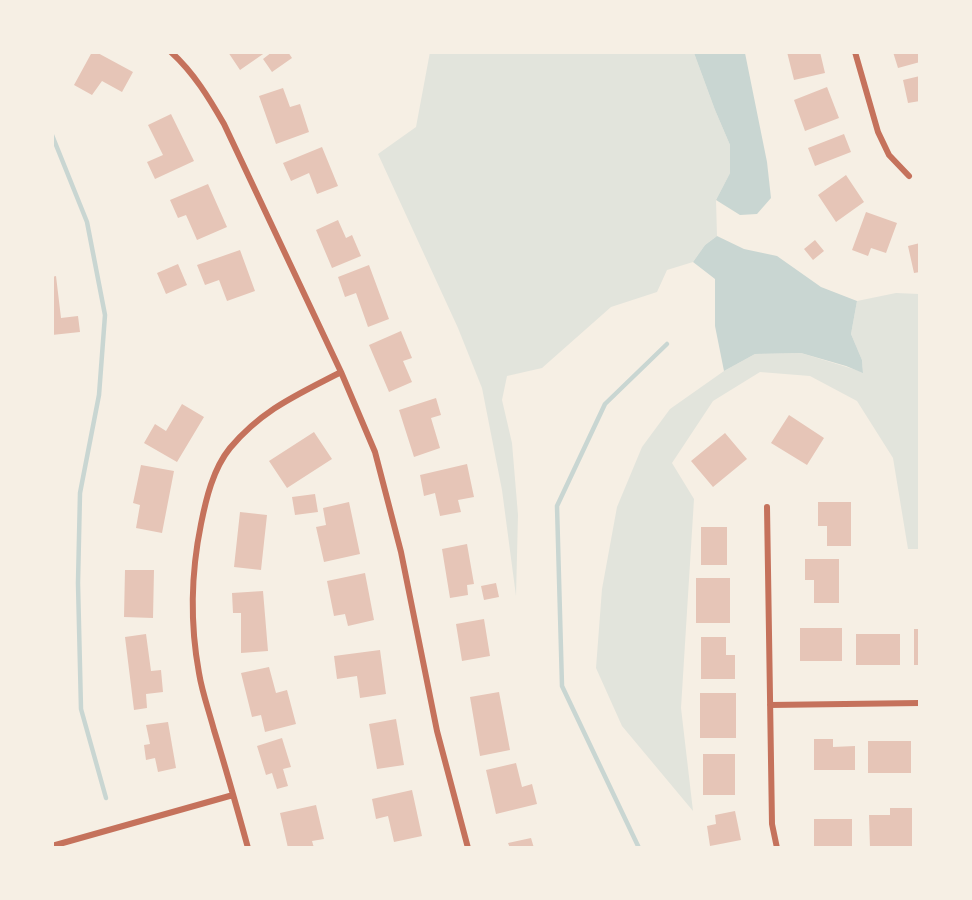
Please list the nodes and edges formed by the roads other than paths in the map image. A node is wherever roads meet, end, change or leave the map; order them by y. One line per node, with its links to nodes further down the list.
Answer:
1 (171, 52): 4 (street)
2 (855, 52): 3 (street)
3 (909, 176)
4 (341, 372): 8 (street); 11 (street)
5 (767, 507): 7 (street)
6 (920, 703): 7 (street)
7 (770, 705): 12 (street)
8 (233, 795): 9 (street); 10 (street)
9 (52, 846)
10 (248, 848)
11 (468, 848)
12 (777, 848)

